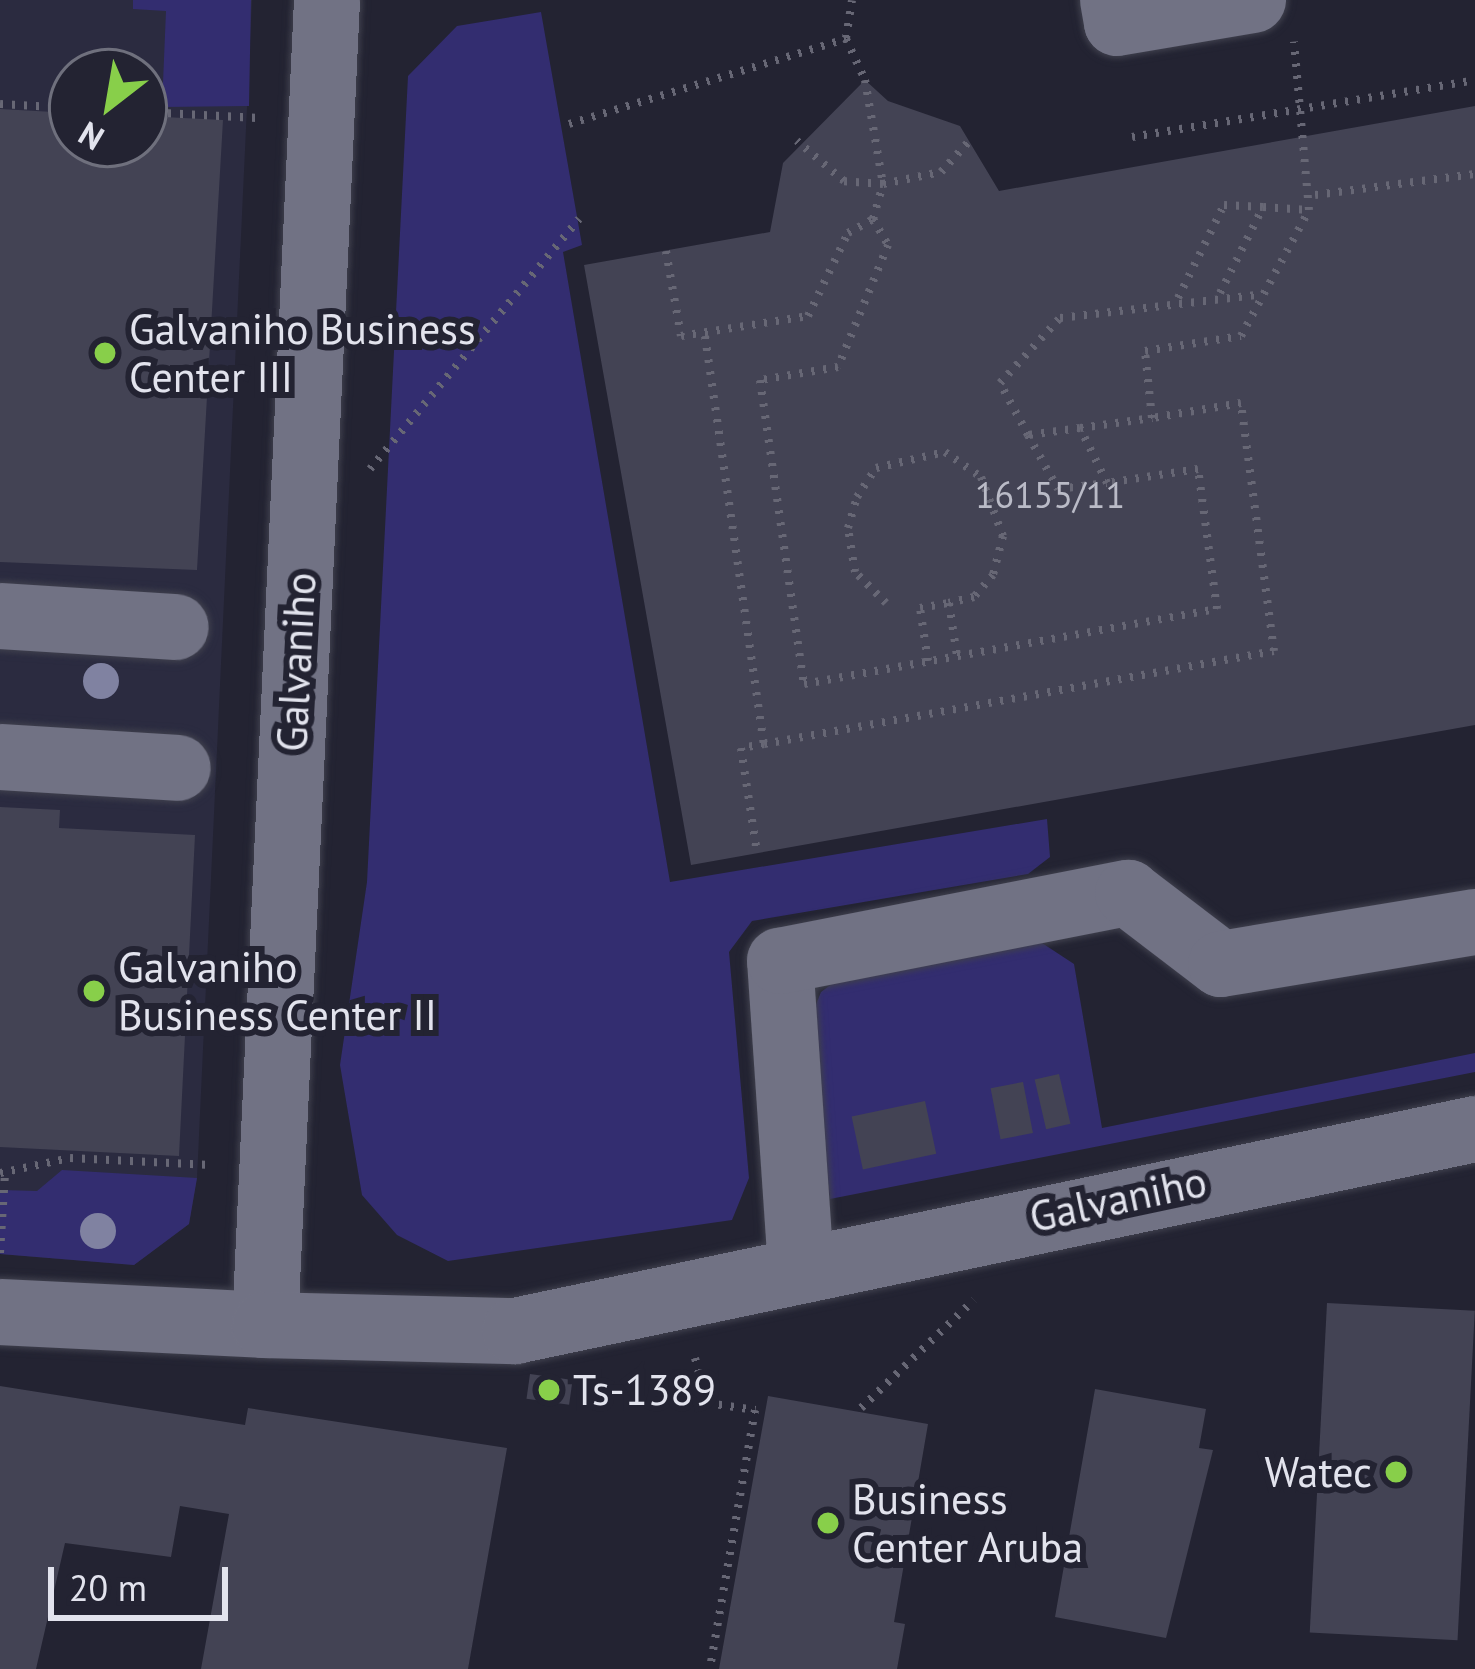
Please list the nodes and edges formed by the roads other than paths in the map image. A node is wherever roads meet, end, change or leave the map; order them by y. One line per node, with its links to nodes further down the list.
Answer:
1 (327, 0): 12 (lane, Galvaniho)
2 (1113, 0): 3 (lane)
3 (1271, 11)
4 (0, 616): 5 (lane)
5 (176, 627)
6 (0, 757): 7 (lane)
7 (178, 768)
8 (1475, 922): 10 (lane)
9 (1475, 1129): 10 (lane, Galvaniho)
10 (801, 1268): 12 (lane, Galvaniho)
11 (0, 1312): 12 (lane, Galvaniho)
12 (265, 1325)

